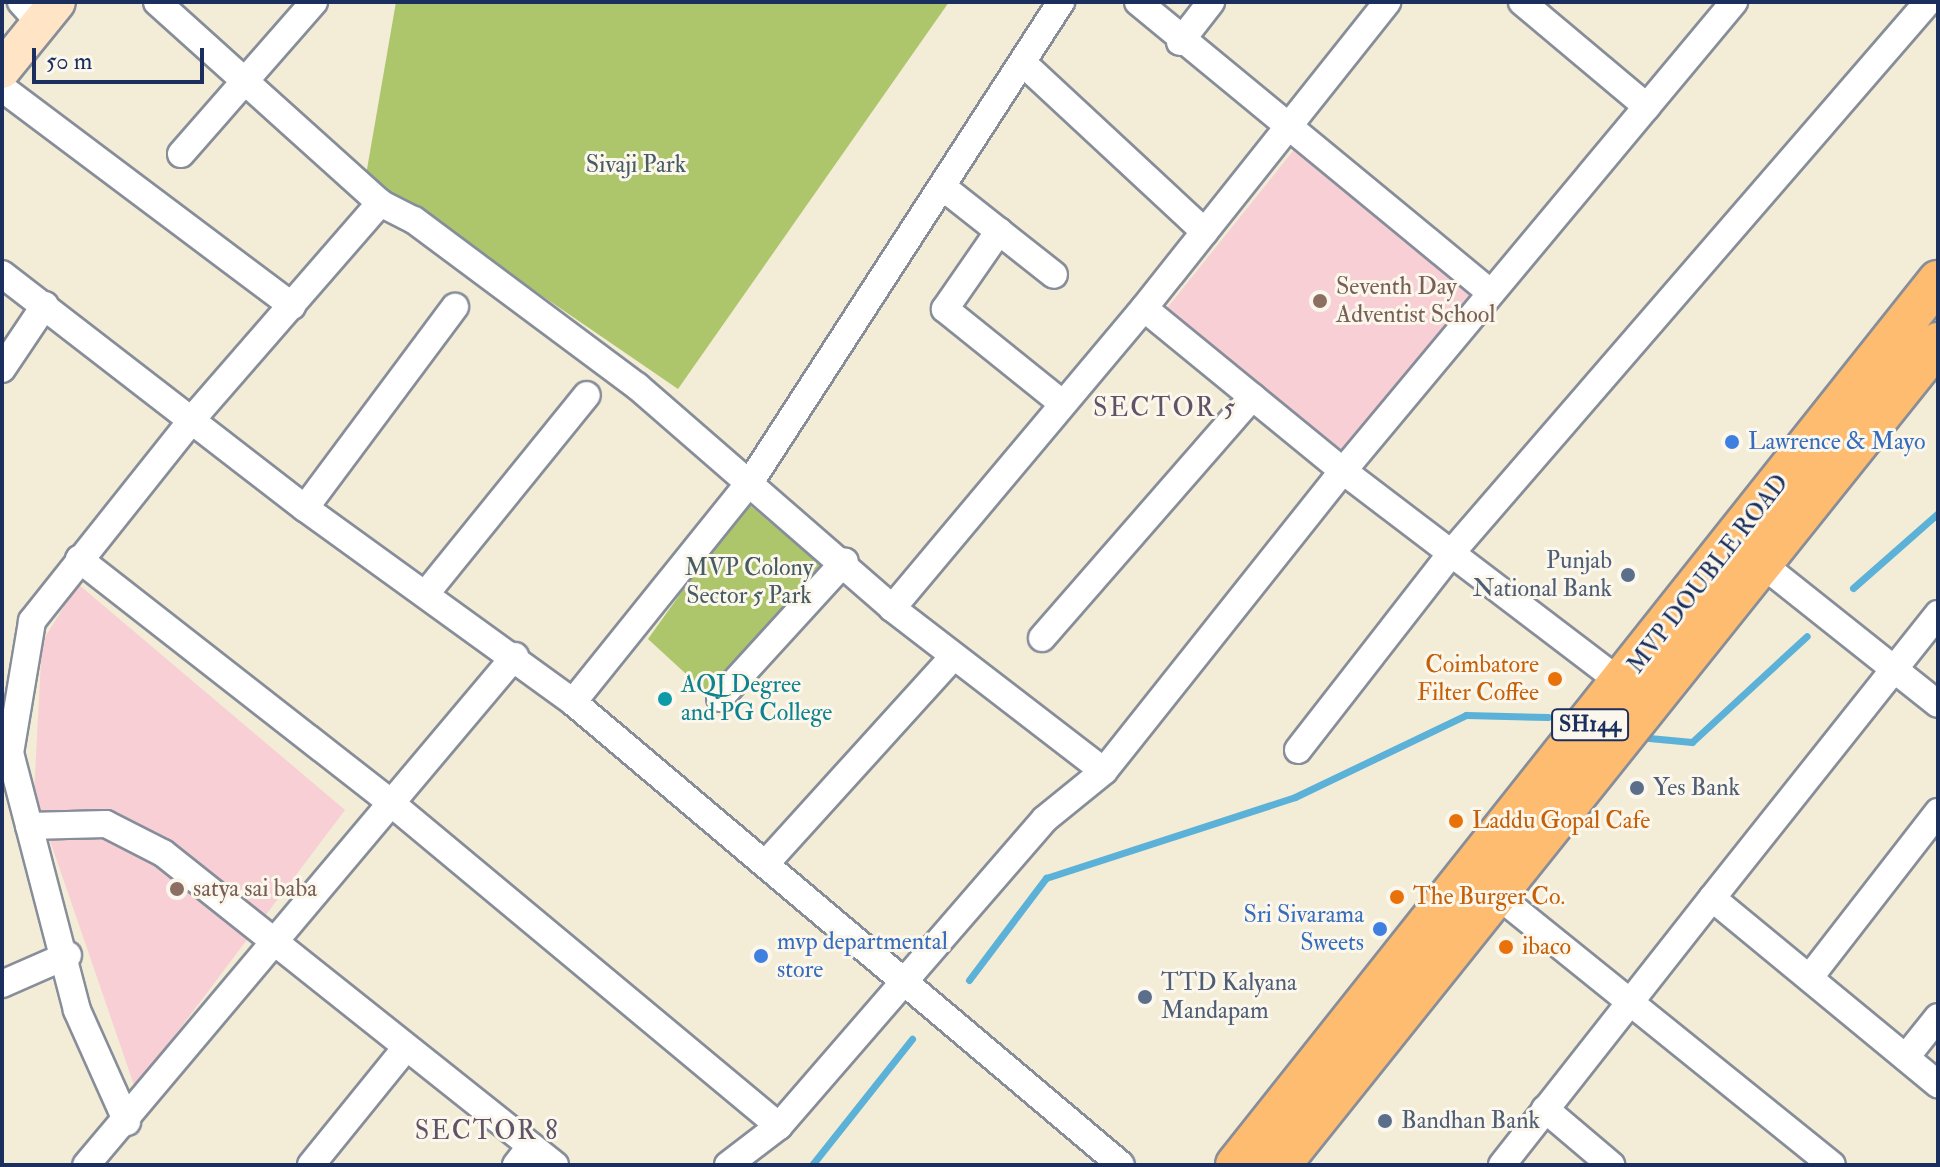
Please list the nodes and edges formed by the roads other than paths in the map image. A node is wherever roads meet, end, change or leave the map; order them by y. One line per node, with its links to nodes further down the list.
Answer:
1 (157, 2): 14 (street)
2 (314, 2): 14 (street)
3 (1061, 2): 12 (street)
4 (1138, 2): 11 (street)
5 (1211, 2): 11 (street)
6 (1387, 2): 17 (street)
7 (1522, 2): 16 (street)
8 (1732, 2): 16 (street)
9 (1928, 2): 40 (street)
10 (39, 9): 13 (street)
11 (1180, 42): 17 (street)
12 (1023, 63): 19 (street); 22 (street)
13 (2, 70)
14 (247, 80): 18 (street); 20 (street)
15 (2, 88): 28 (street)
16 (1647, 107): 26 (street)
17 (1287, 128): 22 (street); 26 (street)
18 (181, 154)
19 (944, 188): 21 (street); 38 (street)
20 (380, 203): 28 (street); 38 (street)
21 (999, 231): 24 (street); 35 (street)
22 (1205, 232): 30 (street)
23 (2, 274): 27 (street)
24 (1054, 275)
25 (1938, 281): 51 (main road, MVP DOUBLE ROAD / SH144)
26 (1491, 293): 37 (street)
27 (45, 305): 32 (street); 36 (street)
28 (292, 306): 36 (street)
29 (455, 307): 39 (street)
30 (1144, 308): 34 (street); 35 (street)
31 (1938, 343): 43 (main road, MVP DOUBLE ROAD / SH144)
32 (2, 369)
33 (587, 395): 44 (street)
34 (1252, 397): 37 (street); 47 (street)
35 (1063, 404): 45 (street)
36 (194, 417): 39 (street); 41 (street)
37 (1343, 471): 40 (street); 56 (street)
38 (751, 481): 42 (street); 53 (street)
39 (305, 508): 44 (street)
40 (1452, 552): 51 (street); 55 (street)
41 (79, 559): 57 (street); 59 (street)
42 (845, 561): 45 (street); 52 (street)
43 (1762, 564): 50 (street); 51 (main road, MVP DOUBLE ROAD / SH144)
44 (428, 591): 48 (street)
45 (892, 608): 49 (street)
46 (1938, 614): 50 (street)
47 (1042, 638)
48 (515, 656): 53 (street); 57 (street)
49 (952, 658): 56 (street); 60 (street)
50 (1895, 669): 54 (street); 62 (street)
51 (1637, 695): 61 (main road, MVP DOUBLE ROAD / SH144)
52 (720, 698)
53 (573, 702): 60 (street)
54 (1938, 704)
55 (1298, 750)
56 (1104, 771): 66 (street)
57 (391, 803): 63 (street); 75 (street)
58 (1938, 812): 65 (street)
59 (29, 826): 63 (street); 64 (street)
60 (768, 861): 66 (street)
61 (1487, 886): 68 (street); 83 (main road, MVP DOUBLE ROAD / SH144); 84 (main road, MVP DOUBLE ROAD / SH144)
62 (1712, 898): 65 (street); 68 (street)
63 (274, 938): 70 (street); 74 (street)
64 (68, 955): 67 (street); 74 (street)
65 (1810, 977): 71 (street)
66 (905, 979): 75 (street); 82 (street)
67 (2, 984)
68 (1632, 999): 73 (street); 77 (street)
69 (1938, 1017): 71 (street)
70 (404, 1050): 76 (street); 79 (street)
71 (1906, 1057): 72 (street)
72 (1938, 1084)
73 (1545, 1109): 85 (street); 86 (street)
74 (127, 1122): 78 (street)
75 (779, 1126): 81 (street)
76 (524, 1155): 80 (street)
77 (1827, 1163)
78 (86, 1165)
79 (311, 1165)
80 (555, 1165)
81 (728, 1165)
82 (1121, 1165)
83 (1236, 1165)
84 (1280, 1165)
85 (1502, 1165)
86 (1611, 1165)

